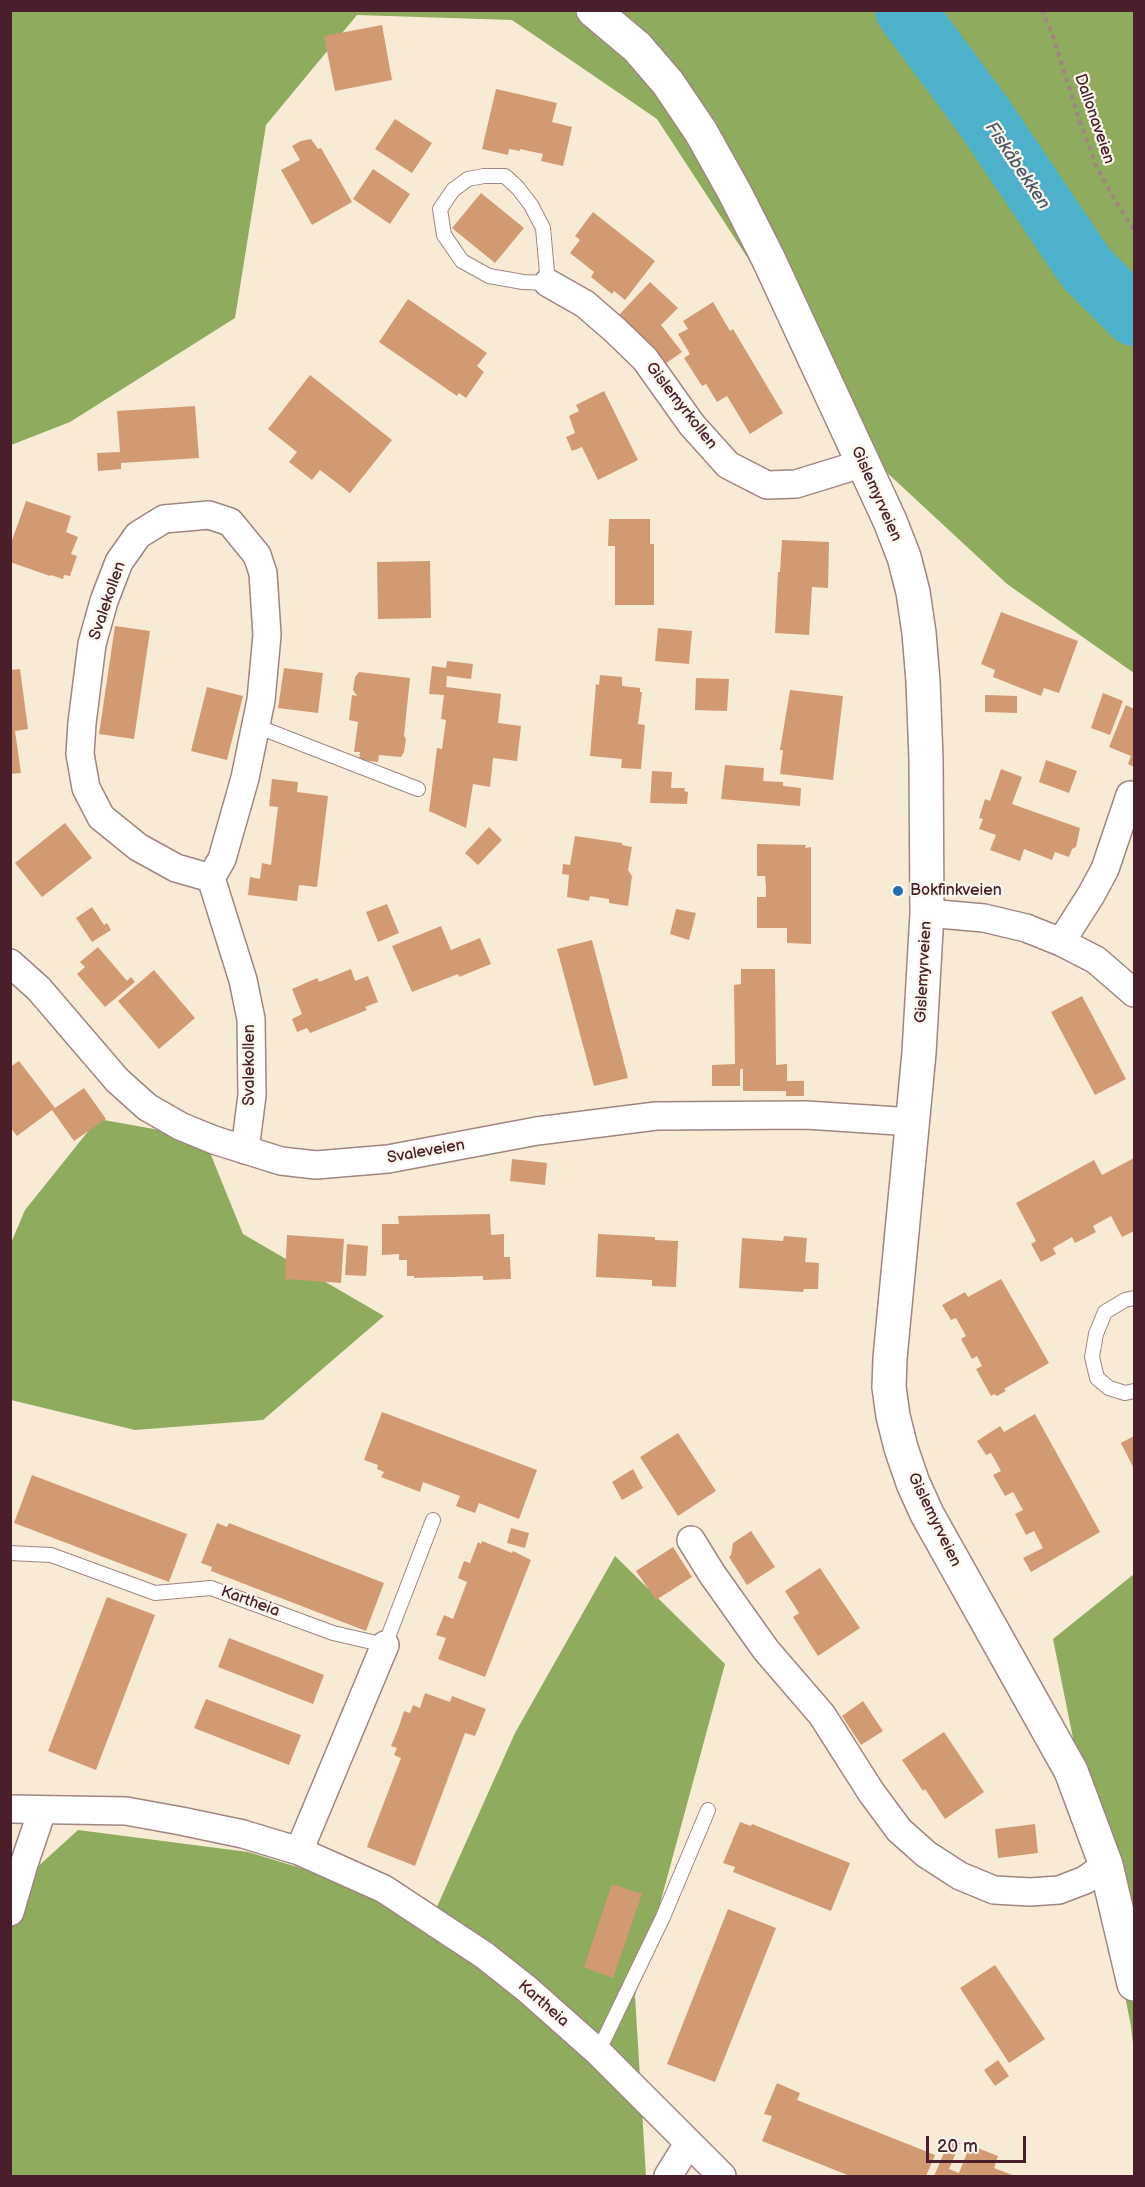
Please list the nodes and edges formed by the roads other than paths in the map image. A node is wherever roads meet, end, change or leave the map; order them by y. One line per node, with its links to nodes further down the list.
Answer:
1 (593, 10): 3 (street, Gislemyrveien)
2 (548, 283): 2 (lane, Gislemyrkollen); 3 (street, Gislemyrkollen)
3 (862, 460): 8 (street, Gislemyrveien)
4 (256, 726): 5 (lane); 7 (street, Svalekollen); 7 (street, Svalekollen)
5 (418, 789)
6 (1130, 795): 9 (street)
7 (211, 878): 13 (street, Svalekollen)
8 (927, 914): 9 (street); 12 (street, Gislemyrveien)
9 (1061, 942): 11 (street)
10 (11, 964): 13 (street, Svaleveien)
11 (1134, 993)
12 (913, 1122): 13 (street, Svaleveien); 24 (street, Gislemyrveien)
13 (245, 1150)
14 (1134, 1298): 15 (lane)
15 (1134, 1391)
16 (433, 1520): 19 (lane)
17 (691, 1539): 24 (street)
18 (10, 1553): 19 (lane, Kartheia)
19 (385, 1645): 23 (street)
20 (10, 1809): 22 (street, Kartheia)
21 (708, 1810): 27 (lane)
22 (42, 1811): 23 (street, Kartheia); 25 (street)
23 (299, 1851): 27 (street, Kartheia)
24 (1106, 1865): 26 (street, Gislemyrveien)
25 (10, 1912)
26 (1134, 1984)
27 (598, 2052): 28 (street, Kartheia)
28 (688, 2144): 29 (street); 30 (street, Kartheia)
29 (668, 2176)
30 (722, 2176)

